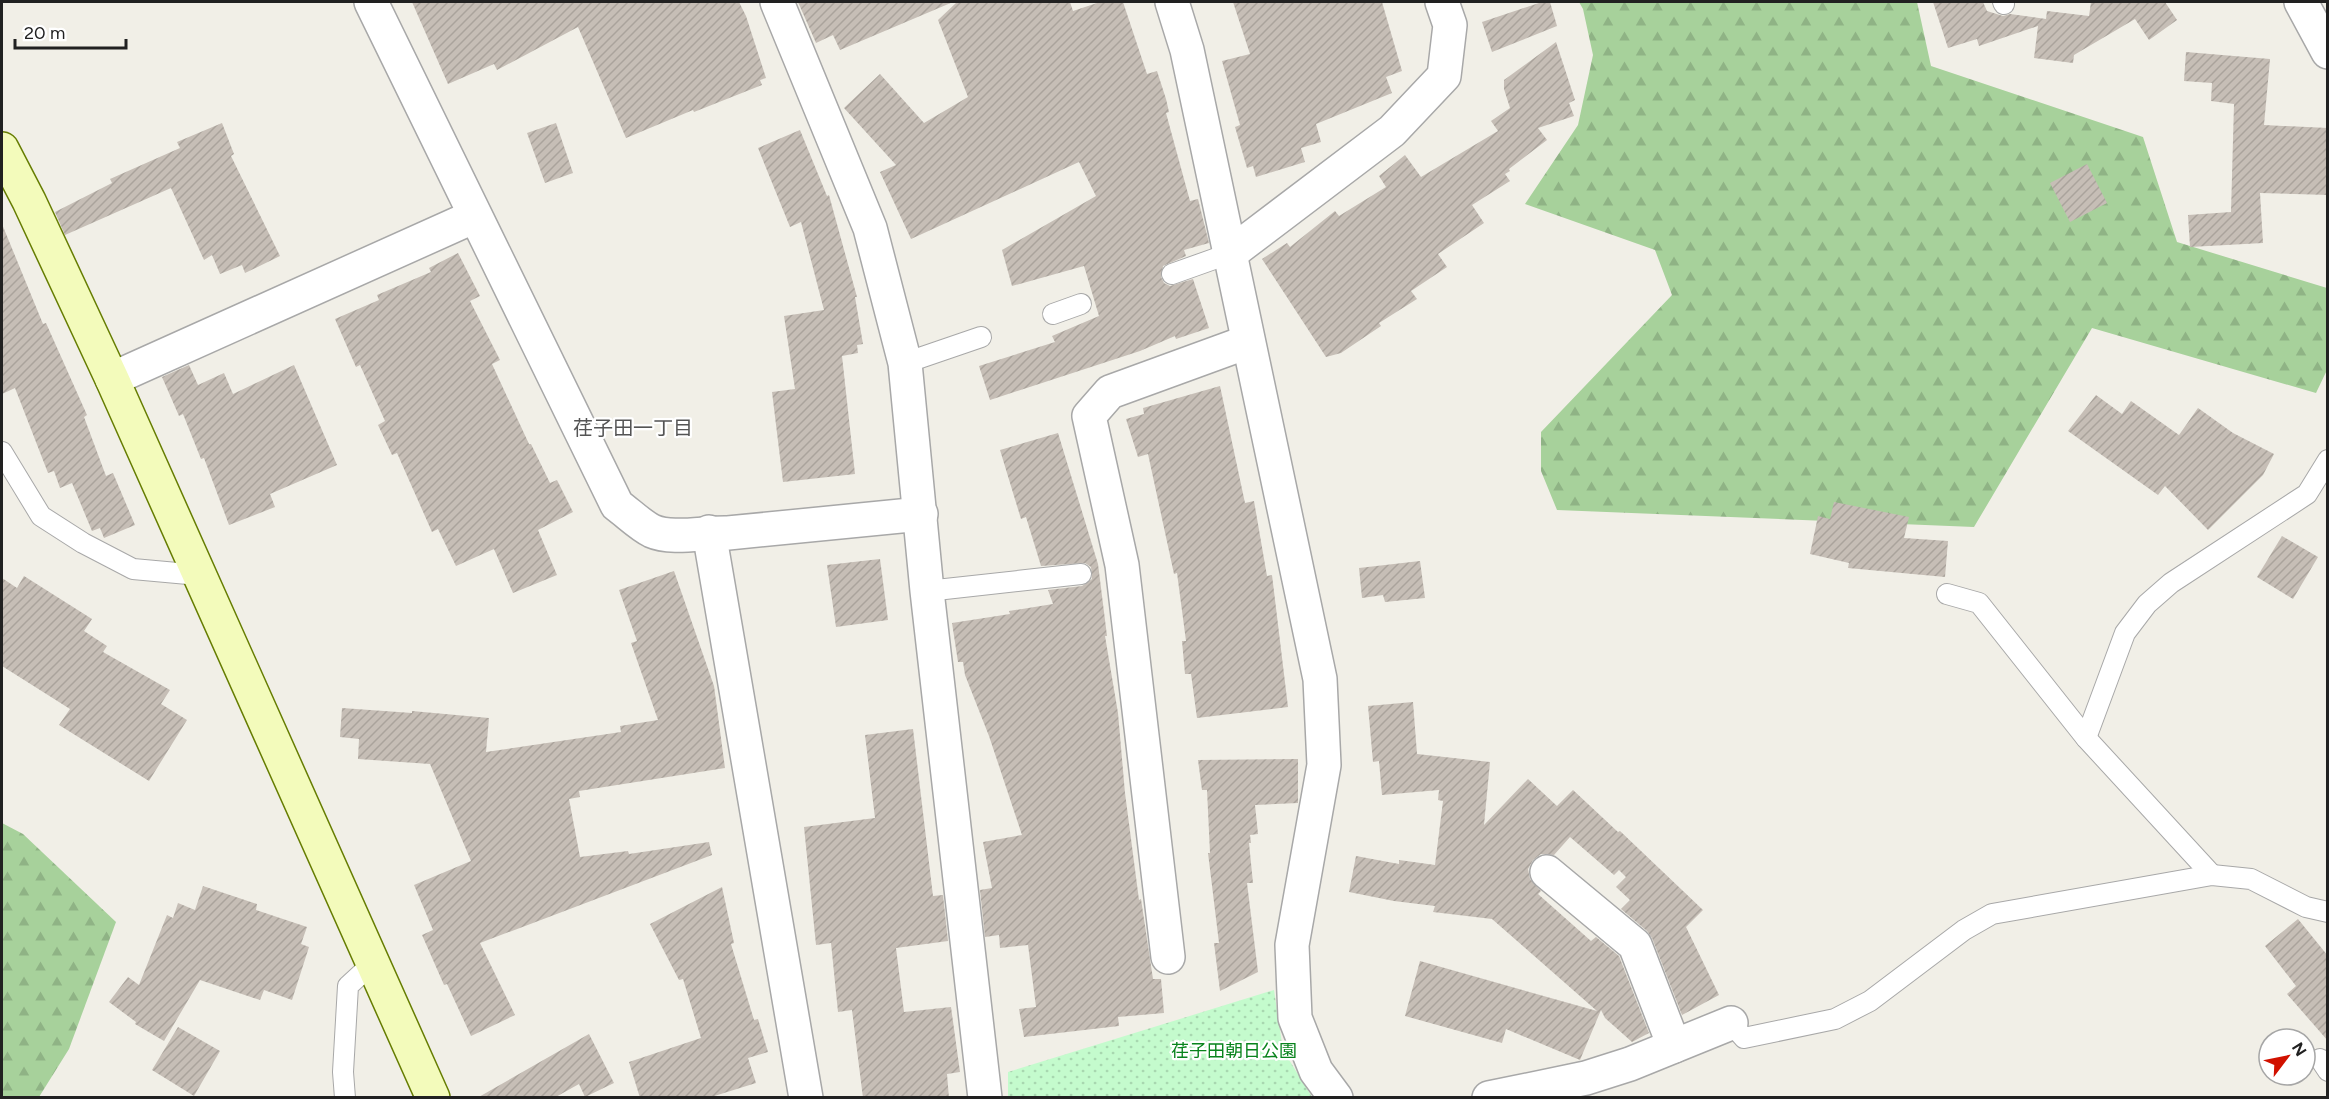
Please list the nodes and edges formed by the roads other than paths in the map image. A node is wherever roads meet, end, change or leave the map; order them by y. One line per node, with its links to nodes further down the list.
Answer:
1 (371, 2): 8 (street)
2 (777, 2): 15 (street)
3 (1172, 2): 9 (street)
4 (1442, 2): 9 (street)
5 (2301, 2): 6 (street)
6 (2328, 52)
7 (2, 149): 16 (street)
8 (475, 216): 16 (street); 20 (street)
9 (1231, 254): 10 (lane); 14 (street)
10 (1172, 274)
11 (1081, 304): 12 (lane)
12 (1053, 314)
13 (981, 337): 15 (lane)
14 (1247, 342): 29 (street); 37 (street)
15 (905, 363): 19 (street)
16 (111, 379): 22 (street)
17 (2, 453): 22 (lane)
18 (2328, 460): 25 (lane)
19 (921, 514): 20 (street); 23 (street)
20 (709, 532): 35 (street)
21 (1081, 574): 23 (lane)
22 (200, 575): 30 (street)
23 (927, 591): 36 (street)
24 (1947, 594): 25 (lane)
25 (2086, 738): 27 (lane)
26 (1547, 872): 32 (street)
27 (2212, 875): 28 (lane); 31 (lane)
28 (2328, 912)
29 (1168, 957)
30 (373, 963): 33 (lane); 34 (street)
31 (1731, 1023): 32 (street)
32 (1674, 1046): 38 (street)
33 (345, 1098)
34 (433, 1098)
35 (806, 1098)
36 (985, 1098)
37 (1336, 1098)
38 (1489, 1098)

